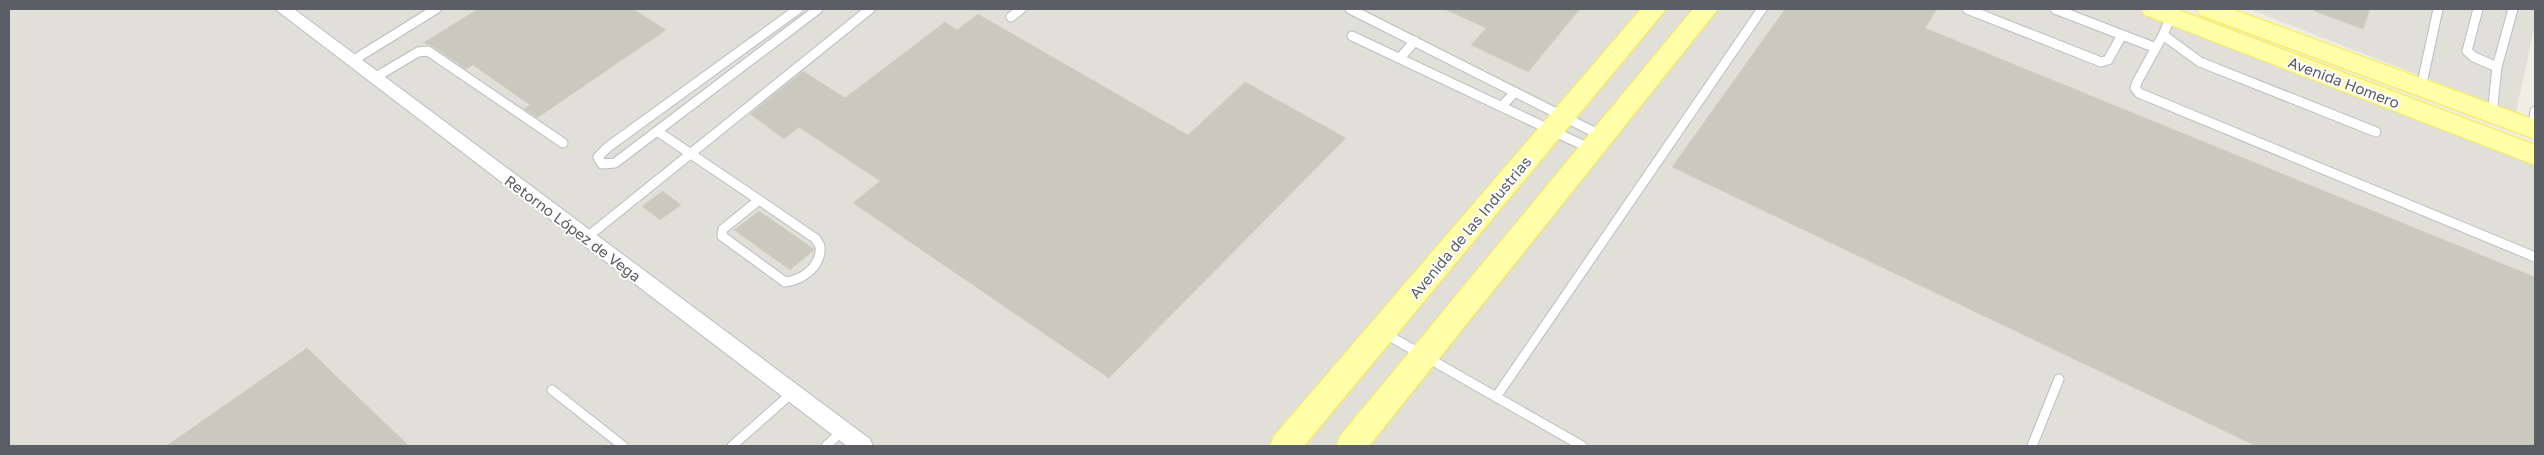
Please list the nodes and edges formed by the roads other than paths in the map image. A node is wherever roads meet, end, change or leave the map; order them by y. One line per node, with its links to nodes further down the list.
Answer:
1 (283, 9): 24 (street, Retorno López de Vega)
2 (436, 9): 24 (lane)
3 (798, 9): 33 (lane)
4 (818, 9): 33 (lane)
5 (870, 9): 37 (lane)
6 (1021, 9): 17 (lane)
7 (1350, 9): 21 (lane)
8 (1654, 9): 31 (main road, Avenida de las Industrias)
9 (1706, 9): 35 (main road)
10 (1762, 9): 47 (lane)
11 (1966, 9): 19 (lane)
12 (2055, 9): 19 (lane)
13 (2208, 9): 27 (main road, Avenida Homero)
14 (2438, 9): 27 (lane)
15 (2478, 9): 25 (lane)
16 (2513, 9): 25 (lane)
17 (1012, 17)
18 (2165, 17): 22 (lane); 34 (lane); 38 (main road, Avenida Homero)
19 (2122, 35): 22 (lane)
20 (1352, 36): 23 (lane)
21 (1415, 42): 23 (lane); 28 (lane)
22 (2156, 48): 41 (lane)
23 (1400, 58): 29 (lane)
24 (352, 61): 26 (street, Retorno López de Vega)
25 (2498, 67): 30 (lane)
26 (374, 78): 36 (lane); 40 (street, Retorno López de Vega)
27 (2421, 88): 30 (main road, Avenida Homero)
28 (1515, 92): 29 (lane); 31 (lane)
29 (1502, 106): 31 (lane)
30 (2492, 115): 32 (main road, Avenida Homero)
31 (1558, 123): 35 (lane); 35 (lane); 42 (main road, Avenida de las Industrias)
32 (2534, 123)
33 (657, 131): 37 (lane)
34 (2376, 132)
35 (1597, 142): 43 (main road)
36 (563, 143)
37 (691, 152): 39 (lane); 40 (lane)
38 (2535, 155)
39 (759, 200): 39 (lane)
40 (586, 238): 46 (street, Retorno López de Vega)
41 (2535, 257)
42 (1381, 331): 43 (lane); 53 (main road, Avenida de las Industrias)
43 (1424, 356): 47 (lane); 54 (main road)
44 (2059, 379): 56 (lane)
45 (552, 390): 49 (lane)
46 (792, 393): 48 (street, Retorno López de Vega); 50 (lane)
47 (1496, 397): 55 (lane)
48 (842, 431): 51 (lane); 52 (street, Retorno López de Vega)
49 (623, 446)
50 (732, 446)
51 (826, 446)
52 (863, 446)
53 (1285, 446)
54 (1351, 446)
55 (1582, 446)
56 (2032, 446)

